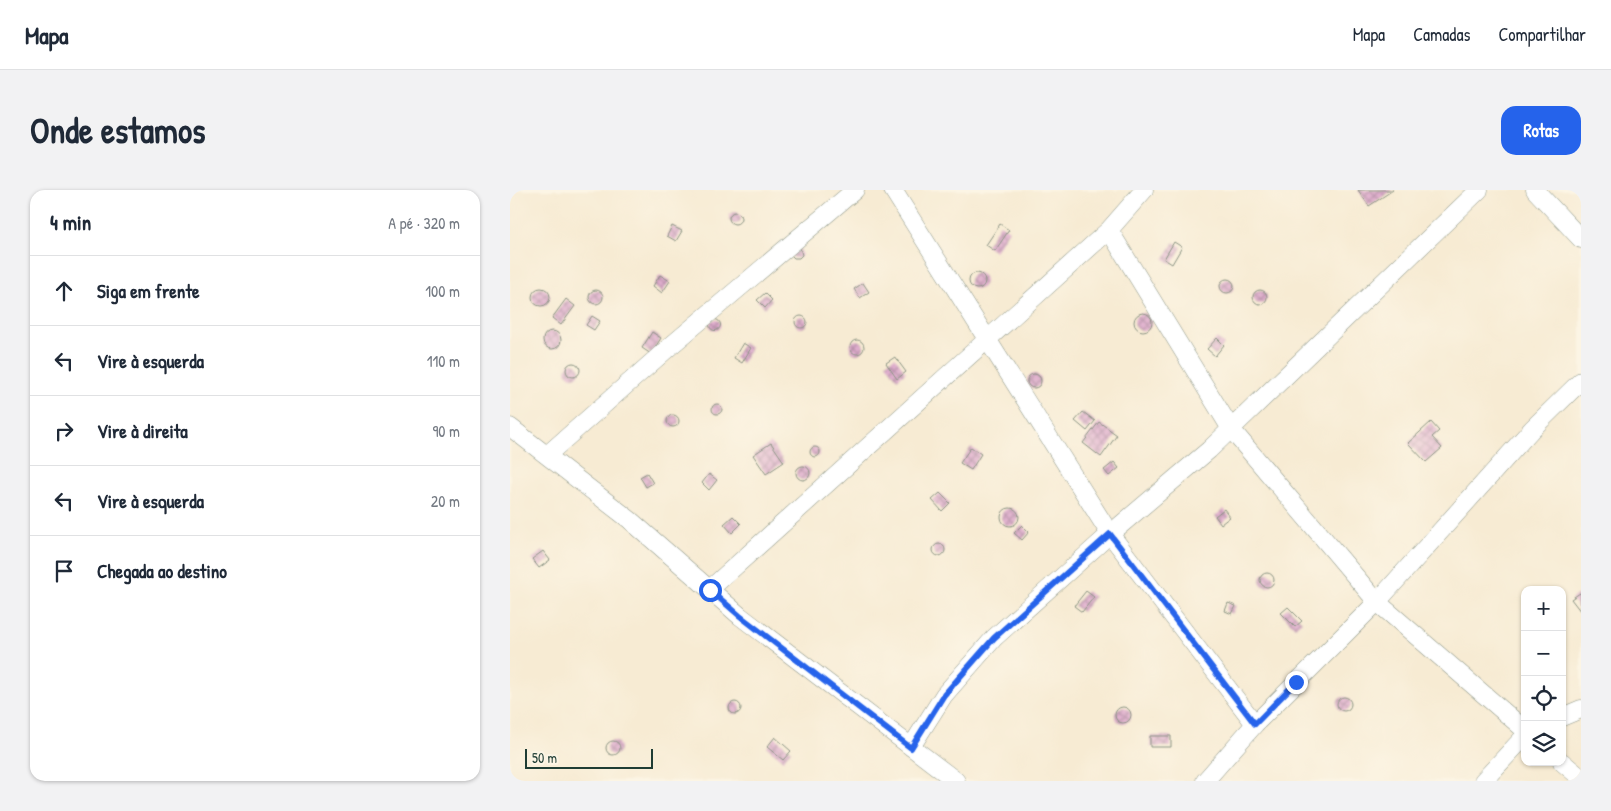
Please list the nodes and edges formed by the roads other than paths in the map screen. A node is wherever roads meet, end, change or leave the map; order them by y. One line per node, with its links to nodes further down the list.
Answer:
1 (855, 190): 12 (street)
2 (893, 190): 8 (street)
3 (1144, 190): 6 (street)
4 (1479, 190): 11 (street)
5 (1535, 190): 7 (street)
6 (1109, 230): 8 (street); 11 (street)
7 (1581, 239)
8 (988, 340): 13 (street); 14 (street)
9 (1581, 381): 15 (street)
10 (510, 427): 12 (street)
11 (1231, 429): 13 (street); 15 (street)
12 (547, 455): 14 (street)
13 (1110, 534): 18 (street); 21 (street)
14 (710, 590): 21 (street)
15 (1376, 602): 18 (street); 19 (street)
16 (1581, 709): 17 (street)
17 (1566, 715)
18 (1255, 724): 25 (street)
19 (1521, 727)
20 (1521, 740): 26 (street)
21 (911, 748): 24 (street)
22 (1566, 765): 23 (street)
23 (1581, 778)
24 (956, 781)
25 (1205, 781)
26 (1483, 781)

